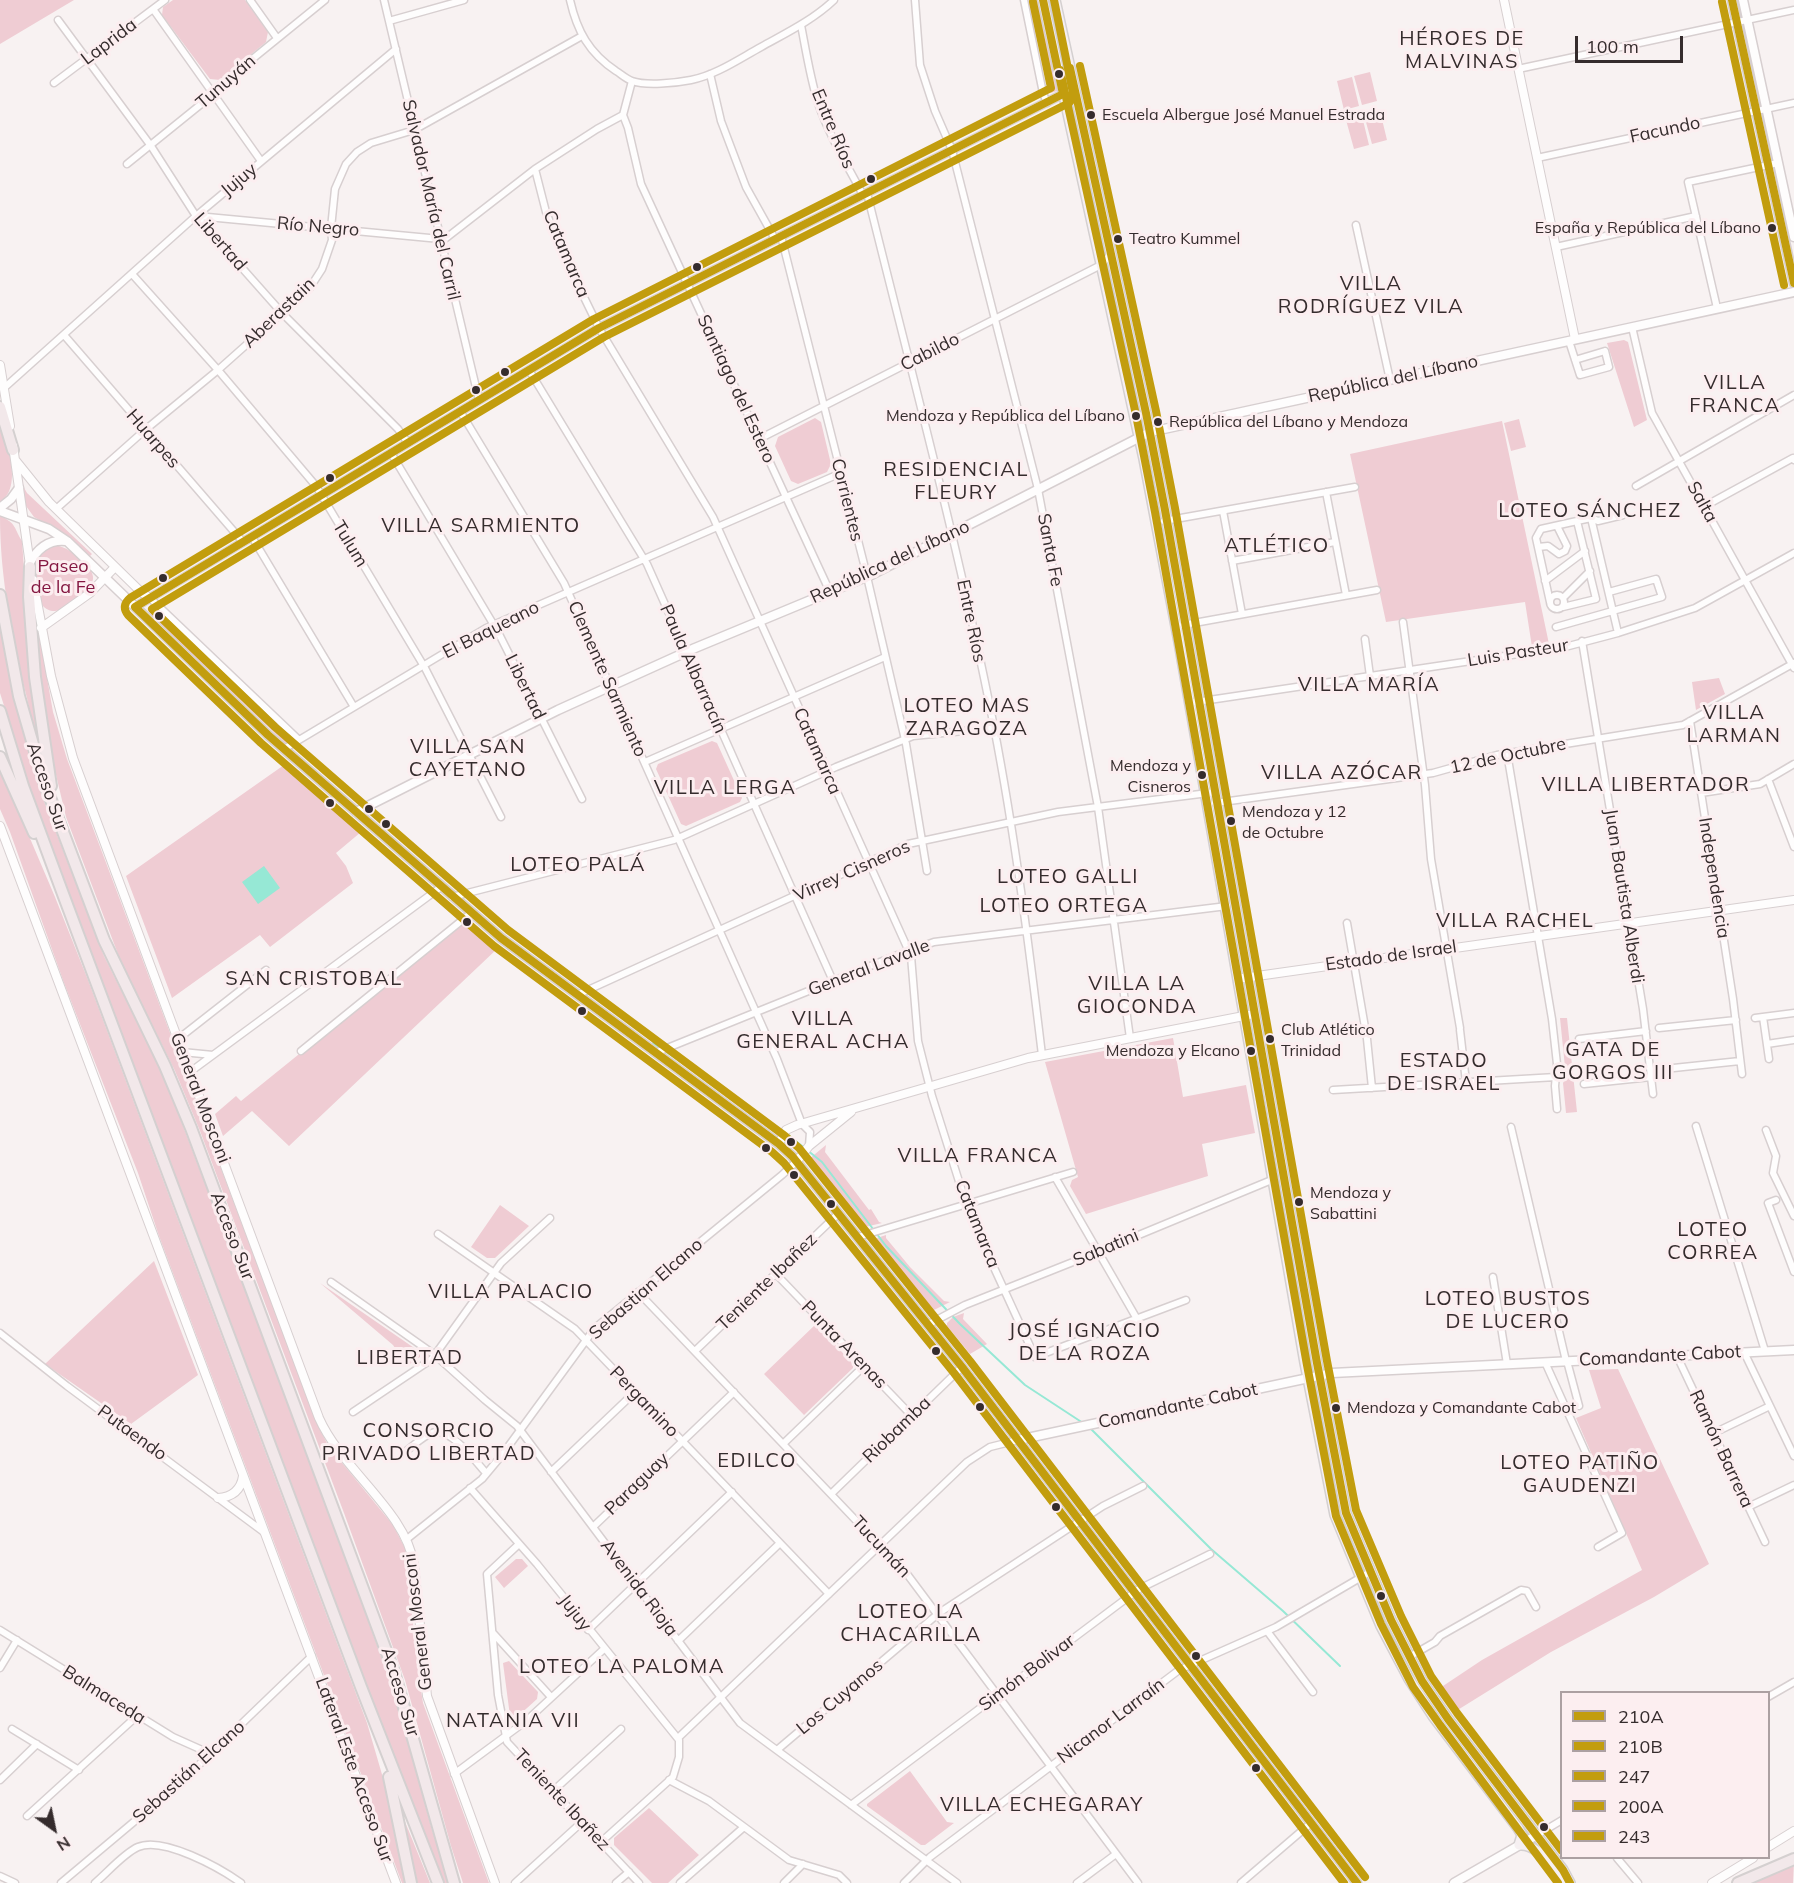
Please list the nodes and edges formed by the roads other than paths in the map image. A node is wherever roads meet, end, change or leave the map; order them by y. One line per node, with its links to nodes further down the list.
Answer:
1 (165, 0): 15 (street, Laprida)
2 (250, 0): 23 (street)
3 (325, 0): 23 (street, Tunuyán)
4 (384, 0): 19 (street, Salvador María del Carril)
5 (464, 0): 19 (street)
6 (570, 0): 22 (street)
7 (834, 0): 21 (street)
8 (915, 0): 40 (street, Santa Fe)
9 (1024, 0): 33 (street)
10 (1043, 0): 32 (main road)
11 (1055, 0): 31 (main road)
12 (1504, 0): 26 (street)
13 (1732, 0): 20 (main road)
14 (1743, 0): 18 (main road)
15 (153, 9): 25 (street, Laprida); 30 (street)
16 (1794, 10): 18 (street)
17 (58, 20): 25 (street, Libertad)
18 (1747, 20): 20 (street); 35 (main road)
19 (389, 21): 24 (street, Salvador María del Carril)
20 (1737, 22): 26 (street); 36 (main road)
21 (801, 25): 27 (street); 47 (street, Entre Ríos)
22 (582, 36): 28 (street); 38 (street, Aberastain)
23 (277, 38): 30 (street, Tunuyán)
24 (396, 49): 38 (street, Salvador María del Carril); 42 (street, Jujuy)
25 (87, 59): 29 (street, Laprida); 39 (street, Libertad)
26 (1518, 69): 41 (street)
27 (710, 74): 28 (street); 55 (street, Corrientes)
28 (632, 81): 37 (street)
29 (54, 83)
30 (213, 90): 39 (street, Tunuyán); 42 (street)
31 (1075, 92): 32 (street); 58 (main road)
32 (1064, 94): 33 (street); 59 (main road)
33 (1047, 103): 40 (street)
34 (1794, 103): 35 (street, Facundo)
35 (1766, 109): 36 (street, Facundo); 43 (main road)
36 (1756, 111): 41 (street, Facundo); 45 (main road)
37 (623, 115): 46 (street); 62 (street, Santiago del Estero)
38 (414, 130): 53 (street, Aberastain); 56 (street, Salvador María del Carril)
39 (151, 146): 44 (street, Tunuyán); 50 (street, Libertad)
40 (952, 150): 47 (street); 67 (street, Santa Fe)
41 (1537, 158): 57 (street)
42 (261, 161): 50 (street, Jujuy)
43 (1778, 163): 45 (street); 48 (main road)
44 (127, 164)
45 (1768, 165): 49 (main road); 51 (street)
46 (535, 169): 56 (street); 69 (street, Catamarca)
47 (865, 194): 55 (street); 73 (street, Entre Ríos)
48 (1790, 196): 49 (street); 54 (main road)
49 (1775, 200): 63 (main road)
50 (196, 216): 53 (street, Río Negro); 60 (street, Jujuy); 66 (street, Libertad)
51 (1696, 216): 57 (street); 65 (street)
52 (1356, 225): 77 (street)
53 (331, 228): 56 (street, Río Negro); 66 (street, Aberastain)
54 (1794, 237)
55 (778, 238): 62 (street); 81 (street, Corrientes)
56 (441, 240): 80 (street, Salvador María del Carril)
57 (1556, 247): 71 (street)
58 (1111, 254): 59 (street, Cabildo); 61 (main road)
59 (1101, 265): 61 (street); 67 (street, Cabildo); 86 (main road)
60 (132, 274): 70 (street, Jujuy); 75 (street, Tulum)
61 (1116, 276): 85 (main road)
62 (687, 283): 69 (street); 87 (street, Santiago del Estero)
63 (1794, 284)
64 (1794, 292): 65 (main road, República del Líbano)
65 (1717, 308): 68 (main road, República del Líbano)
66 (282, 314): 75 (street, Aberastain); 88 (street, Libertad)
67 (995, 319): 73 (street, Cabildo); 97 (street, Santa Fe)
68 (1632, 327): 71 (main road, República del Líbano); 92 (street, Salta)
69 (599, 328): 76 (street); 112 (street, Catamarca)
70 (64, 334): 78 (street, Jujuy); 84 (street, Huarpes)
71 (1572, 340): 72 (street); 77 (main road, República del Líbano)
72 (1575, 360): 72 (street)
73 (909, 362): 81 (street, Cabildo); 113 (street, Entre Ríos)
74 (0, 365): 78 (street, General Mosconi)
75 (218, 370): 84 (street, Aberastain); 99 (street, Tulum)
76 (529, 370): 80 (street); 121 (street, Paula Albarracín)
77 (1390, 380): 85 (main road, República del Líbano)
78 (4, 388): 90 (street, General Mosconi)
79 (1794, 396): 92 (street)
80 (479, 400): 83 (street)
81 (824, 406): 87 (street, Cabildo); 93 (street, Corrientes)
82 (0, 407): 90 (highway)
83 (460, 411): 88 (street); 131 (street, Clemente Sarmiento)
84 (145, 430): 103 (street, Aberastain); 116 (street, Huarpes)
85 (1150, 432): 86 (main road, República del Líbano); 108 (main road)
86 (1139, 437): 97 (main road, República del Líbano); 110 (main road)
87 (759, 439): 100 (street, Santiago del Estero)
88 (408, 443): 89 (street)
89 (391, 453): 99 (street); 146 (street, Libertad)
90 (14, 455): 96 (street, General Mosconi); 103 (street)
91 (1794, 459): 101 (street)
92 (1679, 461): 94 (street); 101 (street, Salta)
93 (841, 473): 100 (street, El Baqueano); 126 (street, Corrientes)
94 (1636, 486)
95 (1355, 487): 98 (street)
96 (19, 488): 102 (main road); 107 (street, General Mosconi)
97 (1038, 489): 113 (main road, República del Líbano); 188 (street, Santa Fe)
98 (1326, 492): 104 (street); 117 (street)
99 (321, 495): 114 (street); 156 (street, Tulum)
100 (786, 497): 112 (street, El Baqueano); 132 (street, Santiago del Estero)
101 (1705, 506): 128 (street, Salta)
102 (0, 509): 107 (main road)
103 (56, 509): 124 (street)
104 (1223, 511): 108 (street); 122 (street)
105 (1623, 515): 106 (street)
106 (1591, 518): 109 (street); 133 (street)
107 (24, 519): 115 (main road); 123 (street, General Mosconi)
108 (1167, 521): 110 (street); 145 (main road)
109 (1577, 521): 111 (street); 119 (street)
110 (1156, 523): 147 (main road)
111 (1557, 526): 118 (street); 118 (street)
112 (718, 527): 121 (street, El Baqueano); 143 (street, Catamarca)
113 (952, 533): 126 (main road, República del Líbano); 167 (street, Entre Ríos)
114 (252, 537): 116 (street); 163 (street)
115 (67, 541): 123 (main road); 127 (main road)
116 (243, 542): 136 (street)
117 (1335, 542): 122 (street); 135 (street)
118 (1538, 547): 129 (street)
119 (1584, 551): 125 (street); 129 (street)
120 (1794, 553): 128 (street, Luis Pasteur)
121 (644, 559): 131 (street, El Baqueano); 153 (street, Paula Albarracín)
122 (1232, 561): 142 (street)
123 (30, 566): 149 (street, General Mosconi); 192 (highway)
124 (115, 567): 127 (street); 136 (street)
125 (1590, 571): 137 (street); 140 (street)
126 (866, 577): 132 (main road, República del Líbano); 154 (street, Corrientes)
127 (105, 578): 139 (main road); 149 (street)
128 (1746, 580): 150 (street, Luis Pasteur); 155 (street, Salta)
129 (1545, 581): 138 (street)
130 (1377, 590): 135 (street)
131 (568, 592): 146 (street, El Baqueano); 159 (street, Clemente Sarmiento)
132 (830, 592): 143 (main road, República del Líbano)
133 (1608, 592): 141 (street); 141 (street)
134 (0, 595): 192 (highway, Acceso Sur)
135 (1346, 596): 142 (street)
136 (150, 598): 139 (street); 171 (street)
137 (1563, 598): 138 (street); 140 (street)
138 (1550, 602): 140 (street)
139 (135, 607): 172 (main road)
140 (1563, 607)
141 (1613, 611): 148 (street); 150 (street)
142 (1242, 614): 145 (street)
143 (760, 621): 153 (main road, República del Líbano); 160 (street, Catamarca)
144 (1403, 622): 157 (street)
145 (1186, 624): 147 (street); 161 (main road)
146 (494, 625): 156 (street, El Baqueano); 165 (street, Libertad)
147 (1176, 626): 162 (main road)
148 (1556, 627)
149 (41, 628): 232 (street, General Mosconi)
150 (1618, 633): 152 (street, Luis Pasteur)
151 (1365, 639): 158 (street)
152 (1582, 641): 157 (street, Luis Pasteur); 170 (street, Juan Bautista Alberdi)
153 (686, 652): 159 (main road, República del Líbano); 168 (street, Paula Albarracín)
154 (885, 657): 160 (street); 169 (street, Corrientes)
155 (1793, 665): 166 (street, 12 de Octubre)
156 (423, 666): 163 (street, El Baqueano); 174 (street, Tulum)
157 (1410, 670): 158 (street, Luis Pasteur); 179 (street)
158 (1370, 676): 161 (street, Luis Pasteur)
159 (611, 686): 165 (main road, República del Líbano); 176 (street, Clemente Sarmiento)
160 (793, 697): 168 (street); 178 (street, Catamarca)
161 (1200, 702): 162 (street, Luis Pasteur); 181 (main road)
162 (1189, 703): 183 (main road)
163 (354, 707): 171 (street, El Baqueano)
164 (0, 711): 200 (highway, Acceso Sur)
165 (541, 719): 174 (main road, República del Líbano); 184 (street, Libertad)
166 (1690, 721): 170 (street, 12 de Octubre); 182 (street, Independencia)
167 (994, 728): 169 (street); 191 (street, Entre Ríos)
168 (720, 729): 176 (street); 186 (street, Paula Albarracín)
169 (905, 739): 178 (street); 195 (street, Corrientes)
170 (1598, 739): 173 (street, 12 de Octubre); 210 (street, Juan Bautista Alberdi)
171 (299, 740): 172 (street, El Baqueano)
172 (284, 749): 189 (main road)
173 (1507, 753): 179 (street, 12 de Octubre); 213 (street)
174 (469, 755): 189 (main road, República del Líbano); 190 (street, Tulum)
175 (0, 757): 200 (highway)
176 (645, 762): 194 (street, Clemente Sarmiento)
177 (1794, 764): 180 (street)
178 (827, 771): 186 (street); 197 (street, Catamarca)
179 (1424, 774): 185 (street, 12 de Octubre); 214 (street)
180 (1768, 779): 182 (street); 196 (street)
181 (1216, 792): 183 (street, Virrey Cisneros); 185 (main road)
182 (1701, 793): 206 (street, Independencia)
183 (1205, 794): 187 (main road); 188 (street, Virrey Cisneros)
184 (582, 799)
185 (1218, 803): 187 (street, 12 de Octubre); 204 (main road)
186 (754, 804): 194 (street); 201 (street, Paula Albarracín)
187 (1207, 804): 205 (main road)
188 (1098, 807): 191 (street, Virrey Cisneros); 208 (street, Santa Fe)
189 (356, 812): 199 (main road)
190 (501, 817)
191 (1009, 822): 195 (street, Virrey Cisneros); 212 (street, Entre Ríos)
192 (60, 824): 398 (highway, Acceso Sur)
193 (0, 826): 315 (street)
194 (679, 838): 202 (street); 211 (street, Clemente Sarmiento)
195 (922, 841): 197 (street, Virrey Cisneros); 198 (street, Corrientes)
196 (1794, 848)
197 (868, 862): 201 (street, Virrey Cisneros); 215 (street, Catamarca)
198 (927, 871)
199 (441, 887): 202 (main road); 239 (street)
200 (63, 894): 360 (highway, Acceso Sur)
201 (795, 896): 211 (street, Virrey Cisneros); 220 (street, Paula Albarracín)
202 (452, 897): 207 (main road)
203 (1794, 900): 206 (street, Estado de Israel)
204 (1236, 905): 205 (street, General Lavalle); 218 (main road)
205 (1225, 906): 208 (street, General Lavalle); 219 (main road)
206 (1719, 910): 210 (street, Estado de Israel); 228 (street, Independencia)
207 (471, 913): 221 (main road); 236 (street)
208 (1114, 920): 212 (street, General Lavalle); 231 (street, Santa Fe)
209 (1347, 923): 216 (street)
210 (1628, 923): 213 (street, Estado de Israel); 230 (street, Juan Bautista Alberdi)
211 (720, 930): 221 (street, Virrey Cisneros); 222 (street, Clemente Sarmiento)
212 (1027, 930): 215 (street, General Lavalle); 240 (street, Entre Ríos)
213 (1538, 937): 214 (street, Estado de Israel); 246 (street)
214 (1446, 948): 216 (street, Estado de Israel); 248 (street)
215 (908, 951): 220 (street, General Lavalle); 250 (street, Catamarca)
216 (1354, 961): 218 (street, Estado de Israel); 251 (street)
217 (266, 970): 232 (street)
218 (1249, 977): 219 (street, Estado de Israel); 224 (main road)
219 (1238, 978): 225 (main road)
220 (833, 981): 222 (street, General Lavalle)
221 (576, 995): 238 (main road)
222 (756, 1012): 238 (street, General Lavalle); 256 (street, Clemente Sarmiento)
223 (1794, 1013): 226 (street)
224 (1255, 1014): 225 (street, Sebastian Elcano); 264 (main road)
225 (1245, 1016): 231 (street, Sebastian Elcano); 266 (main road)
226 (1763, 1017): 227 (street); 235 (street)
227 (1755, 1018)
228 (1736, 1020): 229 (street); 242 (street, Independencia)
229 (1659, 1028)
230 (1646, 1031): 233 (street); 247 (street, Juan Bautista Alberdi)
231 (1130, 1038): 240 (street, Sebastian Elcano)
232 (178, 1039): 237 (street, General Mosconi)
233 (1579, 1039)
234 (1794, 1040): 235 (street)
235 (1767, 1044): 241 (street)
236 (301, 1051)
237 (182, 1052): 239 (street); 244 (street, General Mosconi)
238 (655, 1053): 260 (main road)
239 (214, 1055): 244 (street)
240 (1042, 1055): 250 (street, Sebastian Elcano)
241 (1769, 1059)
242 (1740, 1060): 243 (street); 245 (street, Independencia)
243 (1664, 1069)
244 (190, 1072): 326 (street, General Mosconi)
245 (1742, 1074)
246 (1556, 1077): 248 (street); 255 (street)
247 (1651, 1077): 249 (street); 253 (street, Juan Bautista Alberdi)
248 (1466, 1082): 251 (street)
249 (1584, 1084)
250 (930, 1087): 254 (street, Sebastian Elcano); 268 (street, Catamarca)
251 (1372, 1088): 252 (street)
252 (1333, 1090)
253 (1653, 1094)
254 (855, 1109): 256 (street, Sebastian Elcano); 261 (street, Sebastian Elcano)
255 (1557, 1109)
256 (802, 1124): 260 (street, Sebastian Elcano); 261 (street, Clemente Sarmiento)
257 (1511, 1126): 293 (street)
258 (1696, 1126): 289 (street)
259 (1766, 1130): 270 (street)
260 (779, 1143): 262 (main road)
261 (809, 1146): 262 (street, Sebastian Elcano)
262 (796, 1161): 269 (main road); 281 (street, Sebastian Elcano)
263 (1073, 1172): 265 (street)
264 (1284, 1175): 266 (street, Sabatini); 298 (main road)
265 (1055, 1178): 268 (street); 274 (street)
266 (1274, 1179): 274 (street, Sabatini); 299 (main road)
267 (1776, 1200): 275 (street)
268 (966, 1204): 273 (street); 280 (street, Catamarca)
269 (839, 1213): 273 (main road); 277 (street, Teniente Ibañez)
270 (1794, 1216)
271 (550, 1218): 276 (street)
272 (438, 1234): 276 (street, Pergamino)
273 (858, 1236): 284 (main road)
274 (1098, 1252): 280 (street, Sabatini); 283 (street)
275 (1794, 1272)
276 (494, 1273): 286 (street, Pergamino); 291 (street)
277 (776, 1274): 288 (street, Teniente Ibañez); 296 (street, Punta Arenas)
278 (1493, 1277): 295 (street)
279 (331, 1282): 291 (street, Avenida Rioja)
280 (1004, 1290): 283 (street, Catamarca); 284 (street, Sabatini)
281 (638, 1292): 286 (street, Sebastian Elcano); 288 (street, Tucumán)
282 (1186, 1300): 283 (street)
283 (1137, 1319)
284 (929, 1324): 297 (main road)
285 (0, 1333): 321 (street, Putaendo)
286 (586, 1340): 300 (street, Pergamino); 306 (street, Sebastian Elcano)
287 (1794, 1350): 289 (main road, Comandante Cabot)
288 (695, 1351): 301 (street, Tucumán)
289 (1765, 1351): 290 (main road, Comandante Cabot)
290 (1744, 1352): 292 (main road, Comandante Cabot); 303 (street)
291 (435, 1355): 304 (street); 306 (street, Avenida Rioja)
292 (1677, 1356): 293 (main road, Comandante Cabot); 307 (street, Ramón Barrera)
293 (1566, 1361): 294 (main road, Comandante Cabot); 302 (street)
294 (1545, 1362): 295 (main road, Comandante Cabot); 331 (street)
295 (1507, 1364): 298 (main road, Comandante Cabot)
296 (864, 1366): 305 (street, Punta Arenas); 310 (street)
297 (962, 1367): 305 (street, Riobamba); 308 (main road)
298 (1319, 1376): 299 (main road, Comandante Cabot); 333 (main road)
299 (1308, 1378): 308 (main road, Comandante Cabot); 334 (main road)
300 (635, 1392): 309 (street, Pergamino); 313 (street)
301 (734, 1392): 309 (street, Paraguay); 310 (street, Tucumán)
302 (1579, 1406)
303 (1770, 1406): 307 (street); 312 (street)
304 (353, 1412)
305 (912, 1416): 320 (street, Riobamba)
306 (520, 1430): 313 (street, Avenida Rioja); 314 (street, Sebastian Elcano)
307 (1714, 1433): 322 (street, Ramón Barrera)
308 (1018, 1440): 323 (main road); 330 (street, Comandante Cabot)
309 (682, 1441): 319 (street, Pergamino); 324 (street, Paraguay)
310 (783, 1444): 320 (street, Tucumán)
311 (405, 1452): 314 (street)
312 (1794, 1456)
313 (551, 1472): 324 (street, Avenida Rioja)
314 (486, 1473): 318 (street, Sebastian Elcano)
315 (243, 1475): 321 (street); 325 (street)
316 (1794, 1485): 322 (street)
317 (1143, 1486): 323 (street, Los Cuyanos)
318 (470, 1488): 326 (street, Sebastian Elcano); 329 (street, Jujuy)
319 (732, 1492): 328 (street, Pergamino); 335 (street)
320 (831, 1494): 330 (street, Tucumán)
321 (218, 1498): 325 (street, Putaendo)
322 (1748, 1507): 327 (street, Ramón Barrera)
323 (1079, 1521): 336 (main road); 339 (street, Los Cuyanos)
324 (593, 1527): 335 (street, Avenida Rioja)
325 (265, 1533): 347 (street)
326 (407, 1539): 368 (street, General Mosconi)
327 (1765, 1542)
328 (780, 1543): 337 (street, Pergamino); 345 (street)
329 (519, 1544): 341 (street, Jujuy); 343 (street, Teniente Ibañez)
330 (880, 1545): 337 (street, Comandante Cabot); 339 (street, Tucumán)
331 (1598, 1547)
332 (1210, 1554): 336 (street, Simón Bolivar)
333 (1370, 1572): 334 (street, Nicanor Larraín); 348 (main road)
334 (1360, 1578): 342 (street, Nicanor Larraín); 381 (main road)
335 (636, 1584): 341 (street); 345 (street, Avenida Rioja)
336 (1134, 1593): 349 (main road); 353 (street, Simón Bolivar)
337 (829, 1594): 356 (street, Comandante Cabot)
338 (1536, 1607): 348 (street)
339 (937, 1614): 353 (street, Tucumán); 364 (street, Los Cuyanos)
340 (0, 1630): 344 (street, Balmaceda)
341 (588, 1630): 346 (street, Jujuy)
342 (1267, 1631): 349 (street, Nicanor Larraín); 352 (street)
343 (492, 1633): 355 (street); 361 (street, Teniente Ibañez)
344 (17, 1640): 350 (street); 357 (street, Balmaceda)
345 (678, 1641): 356 (street, Avenida Rioja)
346 (604, 1649): 355 (street); 362 (street, Jujuy)
347 (312, 1656): 365 (street, Sebastián Elcano); 395 (street, Lateral Este Acceso Sur)
348 (1409, 1657): 379 (main road)
349 (1189, 1665): 366 (street, Nicanor Larraín); 376 (main road)
350 (0, 1668)
351 (1794, 1682): 354 (street)
352 (1313, 1692)
353 (997, 1696): 366 (street, Tucumán); 372 (street, Simón Bolivar)
354 (1770, 1696)
355 (551, 1697): 361 (street)
356 (721, 1698): 362 (street, Comandante Cabot); 364 (street, Avenida Rioja)
357 (138, 1715): 365 (street, Balmaceda); 367 (street)
358 (12, 1729): 363 (street)
359 (621, 1729): 371 (street)
360 (379, 1735): 396 (highway); 397 (highway, Acceso Sur)
361 (506, 1736): 368 (street); 371 (street, Teniente Ibañez)
362 (678, 1738): 370 (street)
363 (37, 1744): 367 (street); 369 (street)
364 (777, 1750): 372 (street, Avenida Rioja)
365 (211, 1755): 392 (street, Sebastián Elcano)
366 (1050, 1767): 383 (street, Tucumán); 387 (street, Nicanor Larraín)
367 (79, 1770): 373 (street)
368 (454, 1774): 399 (street, General Mosconi)
369 (0, 1780)
370 (669, 1780): 377 (street); 380 (street)
371 (553, 1791): 375 (street, Teniente Ibañez)
372 (851, 1805): 387 (street, Avenida Rioja)
373 (27, 1816)
374 (1560, 1821): 379 (street)
375 (582, 1822): 380 (street, Teniente Ibañez); 400 (street)
376 (1311, 1823): 410 (street); 411 (main road)
377 (744, 1827): 388 (street); 403 (street)
378 (1794, 1831): 382 (street)
379 (1537, 1835): 381 (main road); 413 (main road)
380 (601, 1842): 389 (street, Teniente Ibañez)
381 (1519, 1845): 412 (main road); 413 (main road)
382 (1770, 1846)
383 (1116, 1854): 408 (street); 409 (street, Tucumán)
384 (1619, 1859): 414 (street)
385 (1748, 1859): 415 (street)
386 (1794, 1859): 416 (highway)
387 (926, 1860): 406 (street, Nicanor Larraín); 407 (street, Avenida Rioja)
388 (803, 1864): 404 (street); 405 (street)
389 (629, 1872): 401 (street); 402 (street, Teniente Ibañez)
390 (0, 1876): 391 (street)
391 (15, 1883)
392 (62, 1883)
393 (95, 1883): 394 (street)
394 (241, 1883)
395 (396, 1883)
396 (411, 1883)
397 (438, 1883)
398 (454, 1883)
399 (495, 1883)
400 (515, 1883)
401 (616, 1883)
402 (639, 1883)
403 (680, 1883)
404 (784, 1883)
405 (846, 1883)
406 (904, 1883)
407 (957, 1883)
408 (1077, 1883)
409 (1138, 1883)
410 (1241, 1883)
411 (1358, 1883)
412 (1454, 1883)
413 (1568, 1883)
414 (1638, 1883)
415 (1712, 1883)
416 (1738, 1883)

